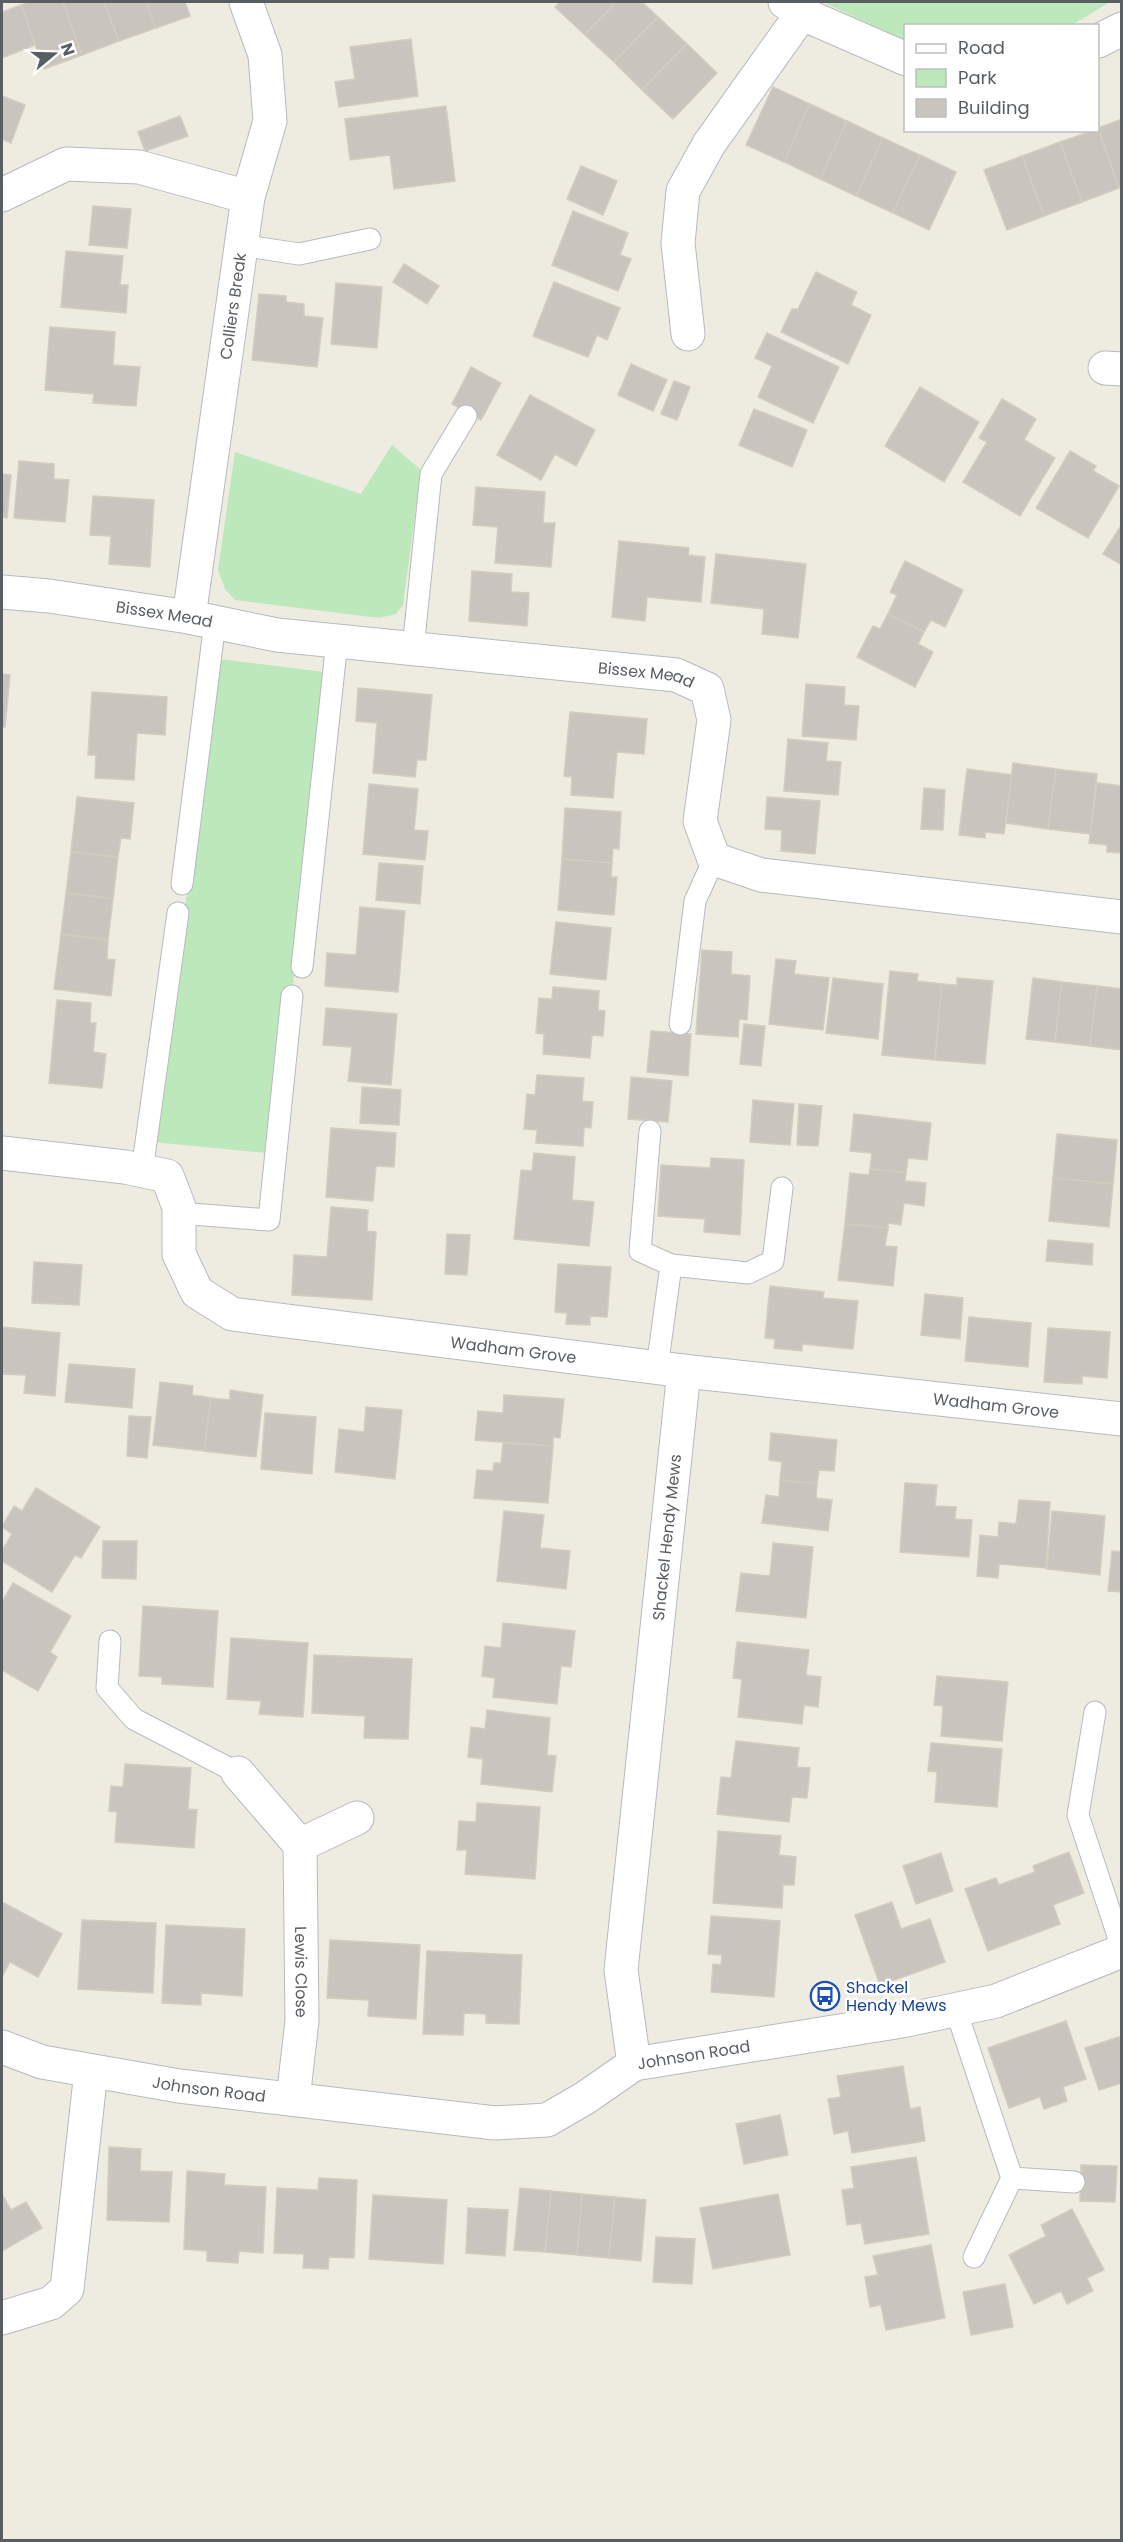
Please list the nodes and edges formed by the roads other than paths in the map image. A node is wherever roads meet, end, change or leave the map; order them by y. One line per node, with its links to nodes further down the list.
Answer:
1 (246, 2): 7 (street, Colliers Break)
2 (794, 7): 5 (street); 10 (street)
3 (1122, 29): 4 (street)
4 (1099, 40)
5 (904, 58)
6 (2, 195): 7 (street)
7 (248, 197): 9 (street, Colliers Break)
8 (370, 239): 9 (lane)
9 (241, 245): 13 (street, Colliers Break)
10 (688, 334)
11 (466, 416): 15 (lane)
12 (2, 592): 13 (street, Bissex Mead)
13 (202, 619): 14 (street, Bissex Mead); 17 (lane)
14 (337, 641): 15 (street, Bissex Mead); 20 (lane)
15 (413, 649): 16 (street, Bissex Mead)
16 (714, 859): 19 (street); 22 (lane)
17 (182, 884)
18 (178, 914): 25 (lane)
19 (1122, 917)
20 (302, 967)
21 (292, 996): 27 (lane)
22 (680, 1024)
23 (650, 1131): 28 (lane)
24 (2, 1153): 25 (street, Wadham Grove)
25 (142, 1171): 27 (street, Wadham Grove)
26 (782, 1188): 28 (lane)
27 (178, 1213): 29 (street, Wadham Grove)
28 (671, 1265): 29 (lane)
29 (671, 1369): 30 (street, Wadham Grove); 39 (street, Shackel Hendy Mews)
30 (1122, 1419)
31 (110, 1641): 33 (lane)
32 (1095, 1712): 36 (lane)
33 (238, 1773): 35 (street)
34 (357, 1818): 35 (street)
35 (300, 1845): 41 (street, Lewis Close)
36 (1122, 1950): 37 (street, Johnson Road)
37 (956, 2010): 39 (street, Johnson Road); 42 (lane)
38 (2, 2047): 40 (street, Johnson Road)
39 (634, 2064): 41 (street, Johnson Road)
40 (91, 2071): 41 (street, Johnson Road); 45 (street)
41 (293, 2099)
42 (1012, 2178): 43 (lane); 44 (lane)
43 (1074, 2182)
44 (974, 2257)
45 (2, 2318)

